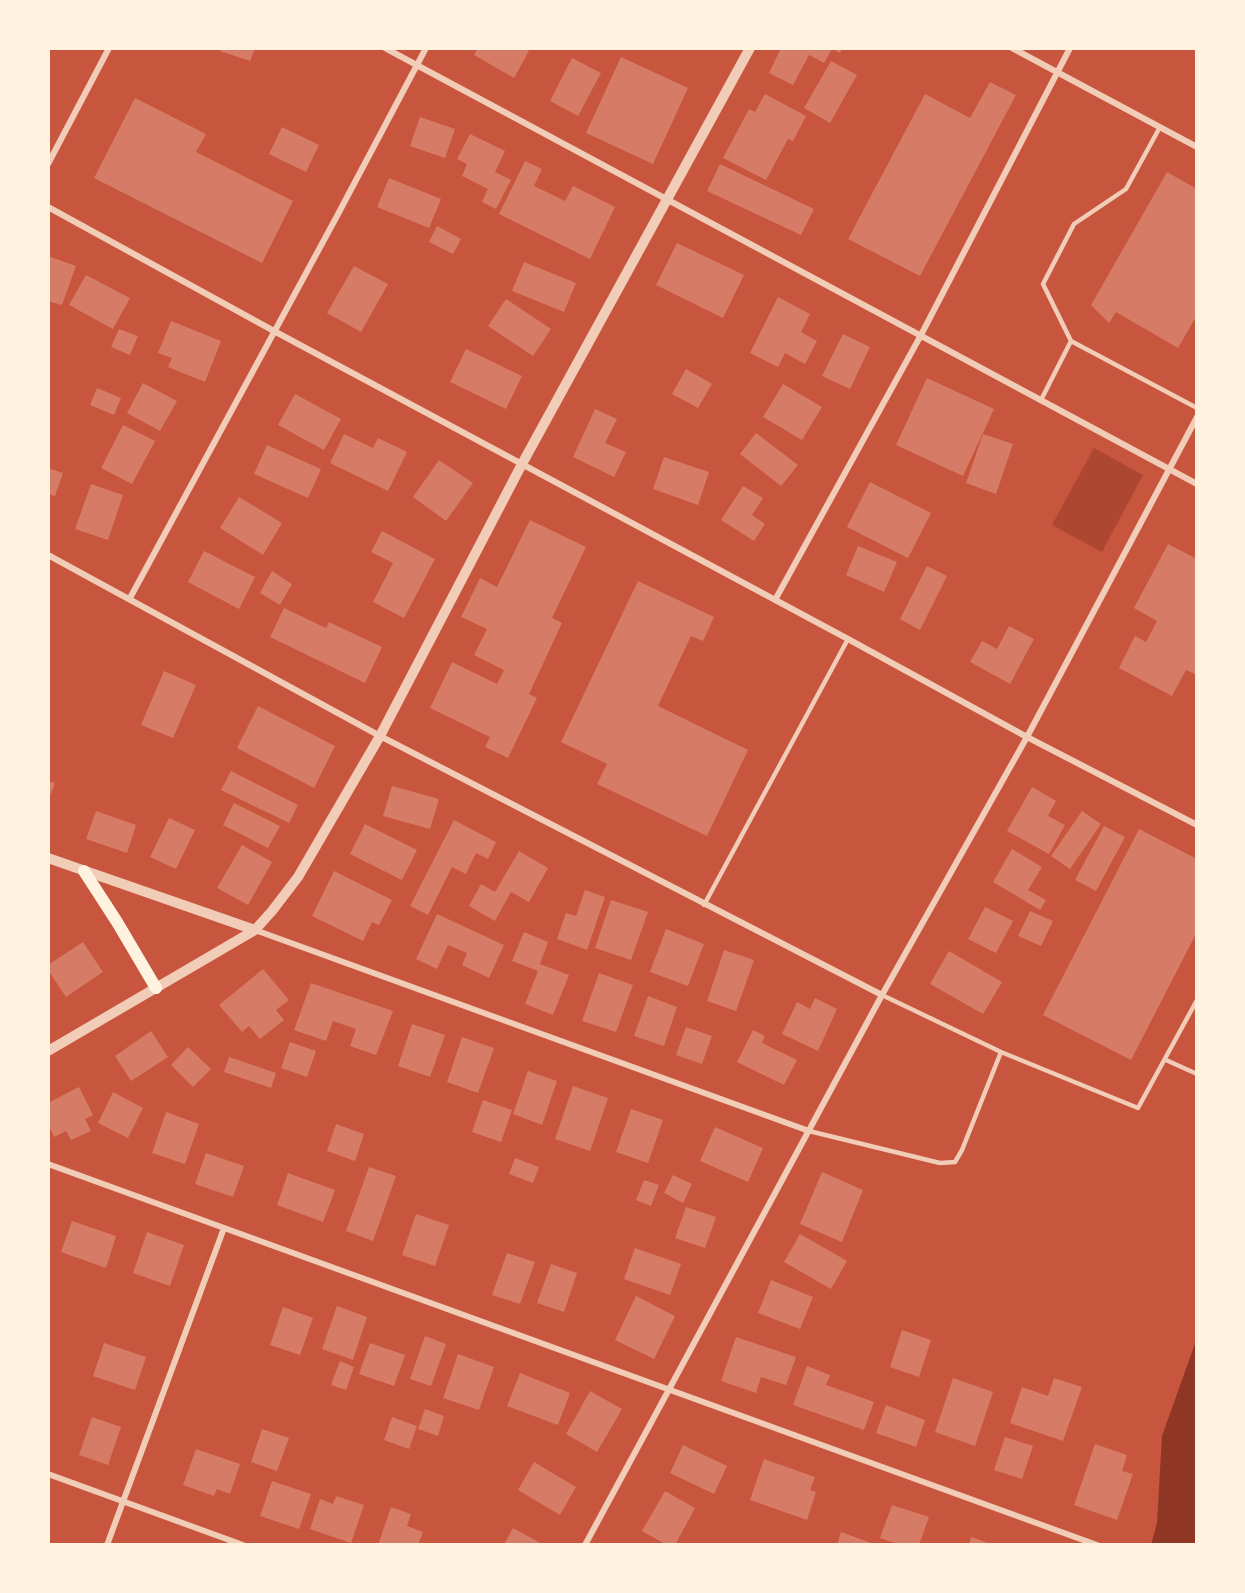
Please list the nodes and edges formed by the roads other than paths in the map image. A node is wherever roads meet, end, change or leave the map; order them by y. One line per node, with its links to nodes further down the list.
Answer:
1 (109, 48): 11 (street)
2 (386, 48): 7 (street)
3 (426, 48): 7 (street)
4 (750, 48): 12 (street)
5 (1012, 48): 8 (street)
6 (1071, 48): 8 (street)
7 (417, 64): 12 (street); 14 (street)
8 (1057, 73): 9 (street); 15 (street)
9 (1160, 127): 10 (street); 16 (lane)
10 (1197, 147)
11 (48, 164)
12 (668, 199): 15 (street); 20 (street)
13 (48, 207): 14 (street)
14 (274, 331): 20 (street); 24 (street)
15 (921, 335): 17 (street); 25 (street)
16 (1071, 341): 17 (lane); 18 (lane)
17 (1041, 400): 21 (street)
18 (1197, 408)
19 (1197, 417): 21 (street)
20 (522, 464): 25 (street); 27 (street)
21 (1170, 470): 22 (street); 28 (street)
22 (1197, 484)
23 (48, 555): 24 (street)
24 (130, 598): 27 (street)
25 (775, 600): 26 (street)
26 (848, 639): 28 (street); 32 (lane)
27 (380, 736): 32 (street); 33 (street)
28 (1027, 737): 29 (street); 35 (street)
29 (1197, 825)
30 (48, 858): 31 (street)
31 (84, 871): 33 (street); 34 (main road)
32 (704, 905): 35 (street)
33 (255, 930): 34 (street); 41 (street)
34 (156, 988): 37 (street)
35 (882, 995): 38 (lane); 41 (street)
36 (1197, 1000): 39 (lane)
37 (48, 1051)
38 (1000, 1052): 39 (lane); 41 (lane)
39 (1166, 1060): 40 (lane)
40 (1197, 1074)
41 (809, 1131): 44 (street)
42 (48, 1164): 43 (street)
43 (224, 1228): 44 (street); 46 (street)
44 (668, 1390): 49 (street); 50 (street)
45 (48, 1474): 46 (street)
46 (122, 1502): 47 (street); 48 (street)
47 (107, 1545)
48 (243, 1545)
49 (585, 1545)
50 (1097, 1545)

